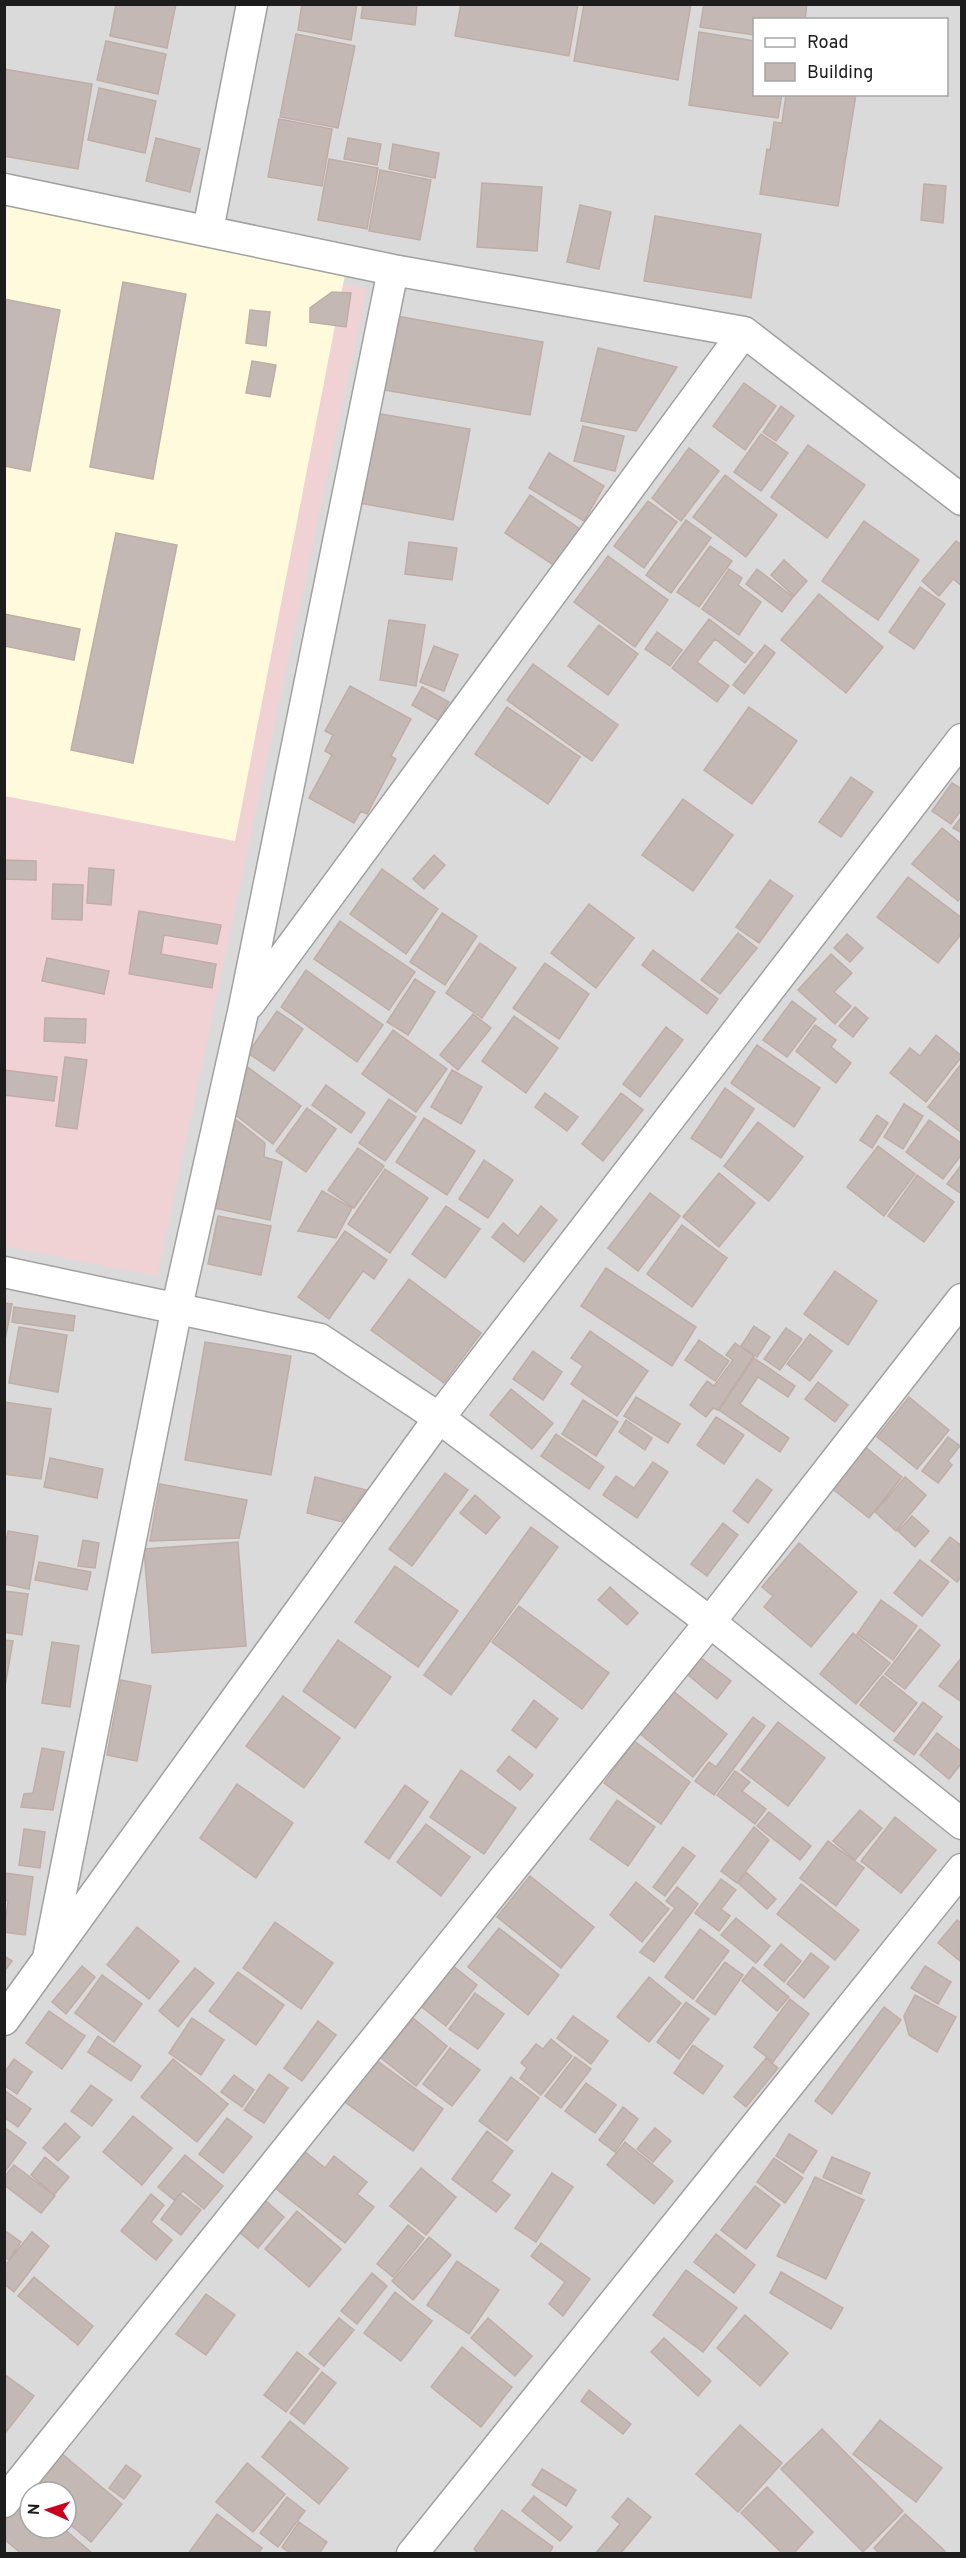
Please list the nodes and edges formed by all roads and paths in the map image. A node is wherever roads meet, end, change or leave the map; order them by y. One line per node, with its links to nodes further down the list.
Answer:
1 (252, 4): 3 (street)
2 (4, 189): 3 (street)
3 (208, 230): 4 (street)
4 (393, 270): 5 (street); 8 (street)
5 (744, 332): 6 (street); 8 (street)
6 (962, 500)
7 (962, 739): 12 (street)
8 (243, 1012): 11 (street)
9 (4, 1272): 11 (street)
10 (962, 1299): 13 (street)
11 (177, 1307): 12 (street); 16 (street)
12 (439, 1419): 13 (street); 16 (street)
13 (710, 1622): 14 (street); 18 (street)
14 (962, 1824)
15 (962, 1869): 19 (street)
16 (48, 1958): 17 (street)
17 (4, 2020)
18 (4, 2502)
19 (412, 2553)

